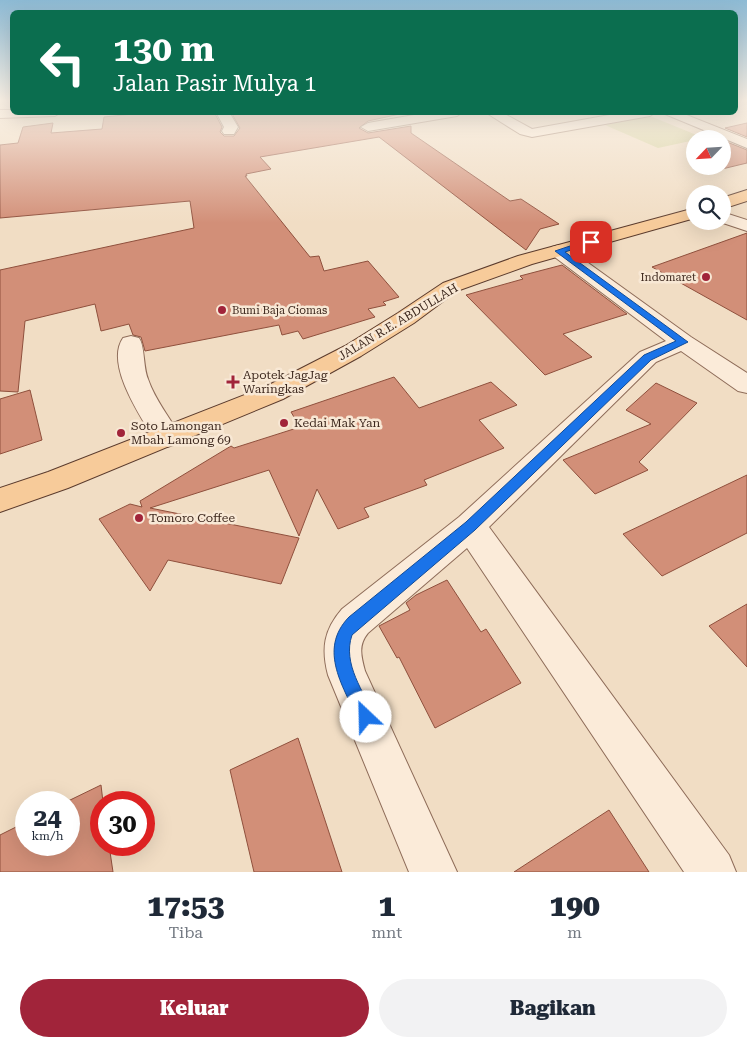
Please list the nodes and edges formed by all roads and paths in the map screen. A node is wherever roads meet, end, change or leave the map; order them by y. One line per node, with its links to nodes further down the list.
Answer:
1 (747, 195): 2 (main road)
2 (731, 201)
3 (686, 216): 6 (main road, JALAN R.E. ABDULLAH)
4 (731, 220): 5 (street)
5 (747, 226)
6 (559, 251): 7 (street); 10 (main road, JALAN R.E. ABDULLAH)
7 (683, 342): 9 (street); 12 (street)
8 (131, 343): 10 (street)
9 (747, 385)
10 (167, 437): 11 (main road, JALAN R.E. ABDULLAH)
11 (0, 500)
12 (470, 526): 13 (street); 14 (street)
13 (433, 872)
14 (712, 872)

